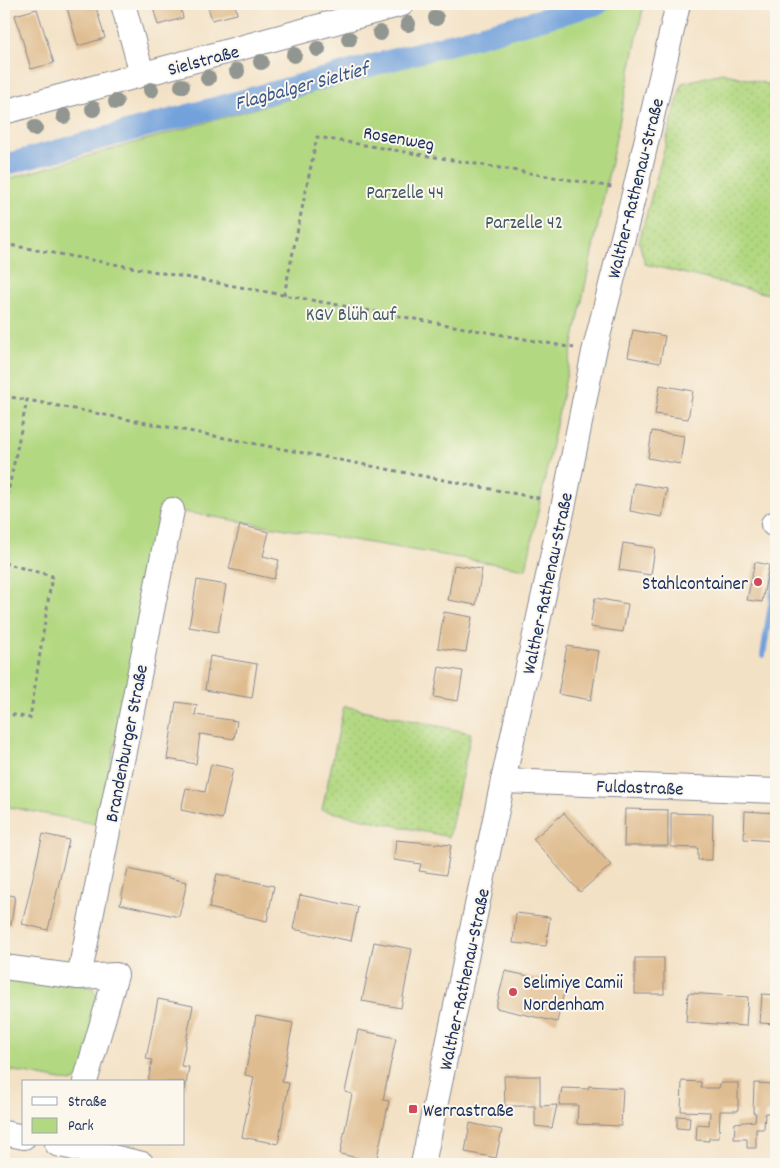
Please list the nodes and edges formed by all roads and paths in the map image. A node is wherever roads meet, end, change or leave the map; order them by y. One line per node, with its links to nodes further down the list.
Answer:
1 (123, 4): 4 (street)
2 (402, 4): 4 (street, Sielstraße)
3 (678, 4): 6 (street, Walther-Rathenau-Straße)
4 (142, 74): 5 (street, Sielstraße)
5 (4, 112)
6 (635, 190): 8 (path, Rosenweg); 9 (street, Walther-Rathenau-Straße)
7 (4, 244): 8 (path)
8 (284, 295): 9 (path)
9 (594, 352): 12 (street, Walther-Rathenau-Straße)
10 (4, 396): 11 (path)
11 (27, 400): 12 (path); 14 (path)
12 (564, 503): 17 (street, Walther-Rathenau-Straße)
13 (172, 510): 20 (street, Brandenburger Straße)
14 (4, 512)
15 (4, 563): 16 (path)
16 (4, 713)
17 (503, 781): 18 (street, Fuldastraße); 26 (street, Walther-Rathenau-Straße)
18 (776, 791)
19 (4, 967): 20 (street)
20 (79, 977): 21 (street)
21 (86, 1080)
22 (4, 1133): 23 (street)
23 (22, 1137)
24 (67, 1146): 25 (street)
25 (142, 1164)
26 (423, 1164)

